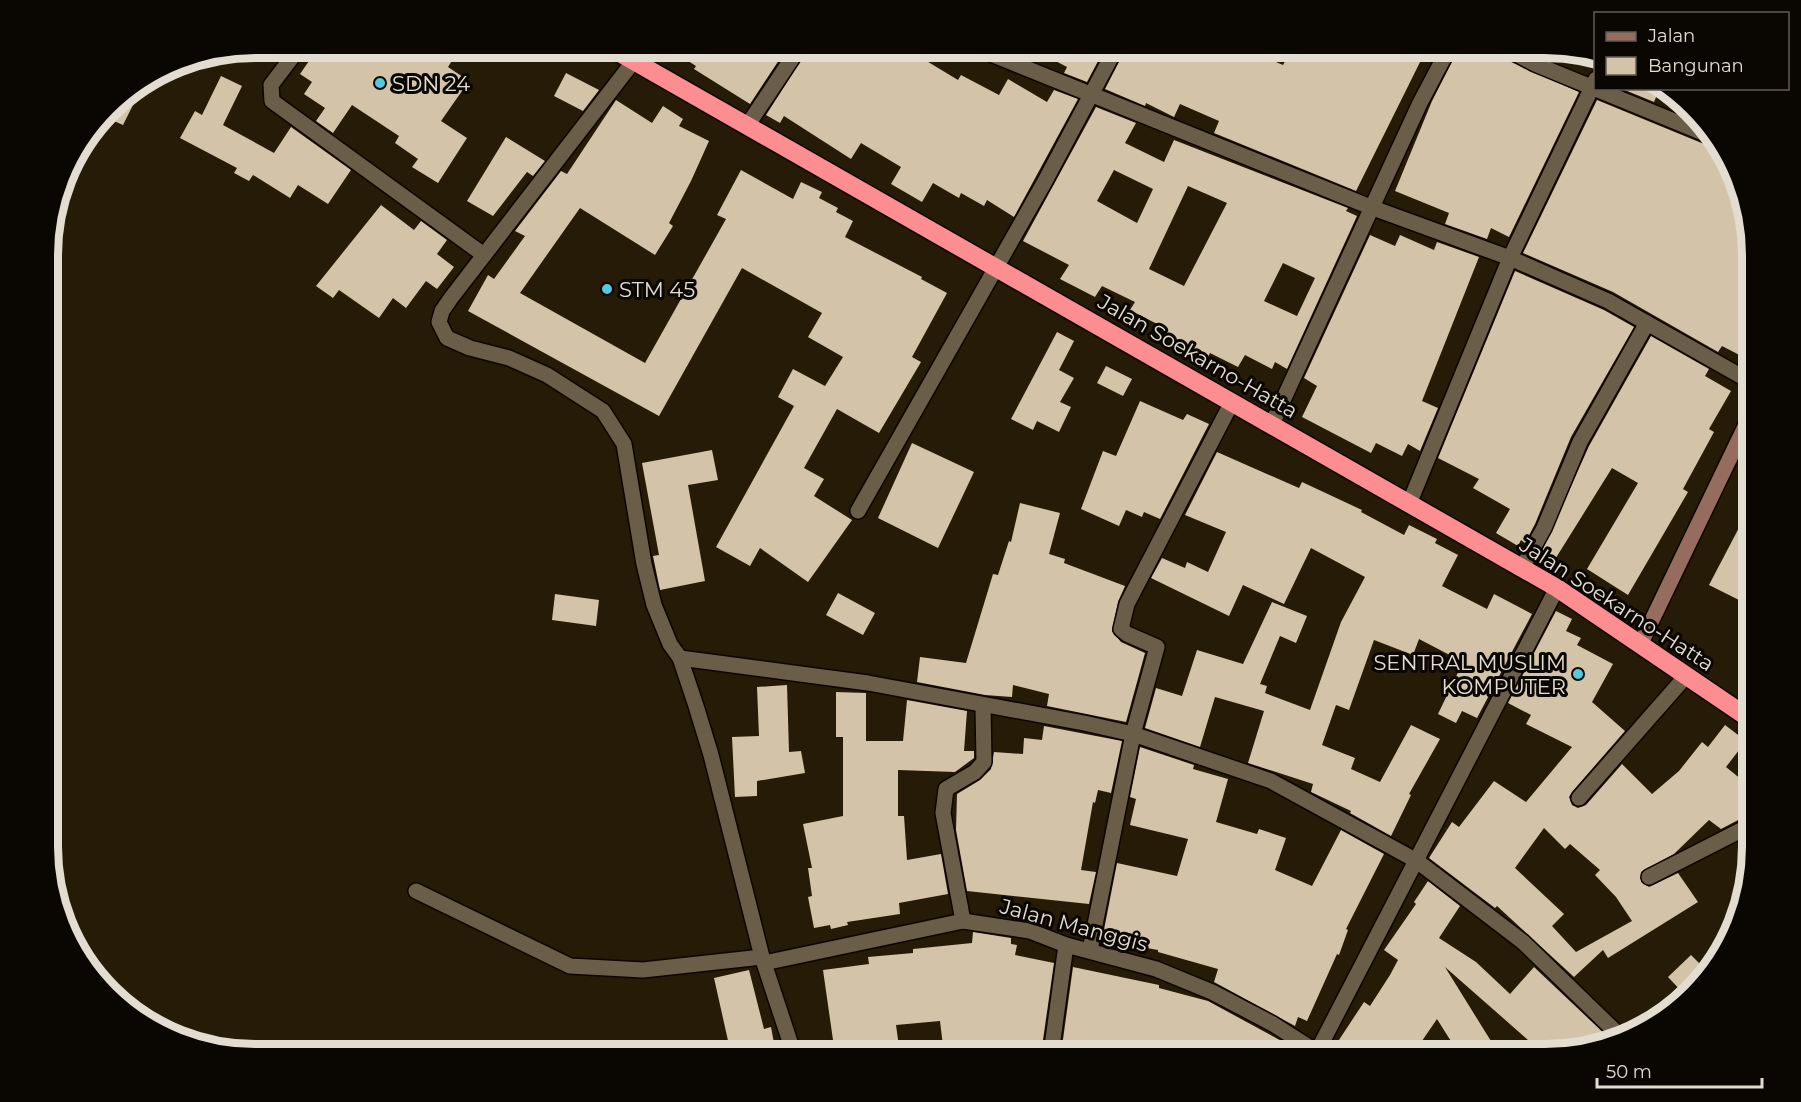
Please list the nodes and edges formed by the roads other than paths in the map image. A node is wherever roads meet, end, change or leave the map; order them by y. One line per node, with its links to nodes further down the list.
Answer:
1 (292, 58): 15 (street)
2 (627, 58): 8 (highway, Jalan Soekarno-Hatta)
3 (792, 58): 12 (street)
4 (1000, 58): 11 (street)
5 (1111, 58): 11 (street)
6 (1444, 58): 14 (street)
7 (1530, 58): 9 (street)
8 (633, 62): 12 (highway, Jalan Soekarno-Hatta); 15 (street)
9 (1593, 83): 16 (street)
10 (1608, 90): 13 (street)
11 (1093, 96): 14 (street); 17 (street)
12 (747, 126): 17 (highway, Jalan Soekarno-Hatta)
13 (1697, 130)
14 (1373, 208): 16 (street); 21 (street)
15 (484, 255): 28 (street)
16 (1510, 258): 18 (street); 23 (street)
17 (995, 266): 20 (highway, Jalan Soekarno-Hatta); 24 (street)
18 (1647, 322): 19 (street); 25 (street)
19 (1742, 377)
20 (1232, 402): 21 (highway, Jalan Soekarno-Hatta); 32 (street)
21 (1272, 424): 23 (highway, Jalan Soekarno-Hatta)
22 (1742, 434): 27 (street)
23 (1409, 504): 25 (highway, Jalan Soekarno-Hatta)
24 (858, 511)
25 (1522, 568): 26 (highway, Jalan Soekarno-Hatta)
26 (1557, 588): 27 (highway, Jalan Soekarno-Hatta); 35 (street)
27 (1641, 644): 29 (highway, Jalan Soekarno-Hatta)
28 (680, 657): 30 (street); 41 (street)
29 (1687, 675): 31 (highway, Jalan Soekarno-Hatta); 33 (street)
30 (983, 706): 32 (street); 38 (street)
31 (1742, 713)
32 (1132, 734): 35 (street); 40 (street)
33 (1580, 798)
34 (1742, 830): 36 (street)
35 (1417, 861): 42 (street); 45 (street)
36 (1648, 877)
37 (416, 891): 41 (street, Jalan Manggis)
38 (963, 921): 39 (street, Jalan Manggis); 41 (street, Jalan Manggis)
39 (1066, 945): 40 (street, Jalan Manggis); 43 (street)
40 (1090, 950): 44 (street, Jalan Manggis)
41 (763, 960): 46 (street)
42 (1615, 1031)
43 (1052, 1043)
44 (1303, 1043)
45 (1323, 1043)
46 (791, 1044)

